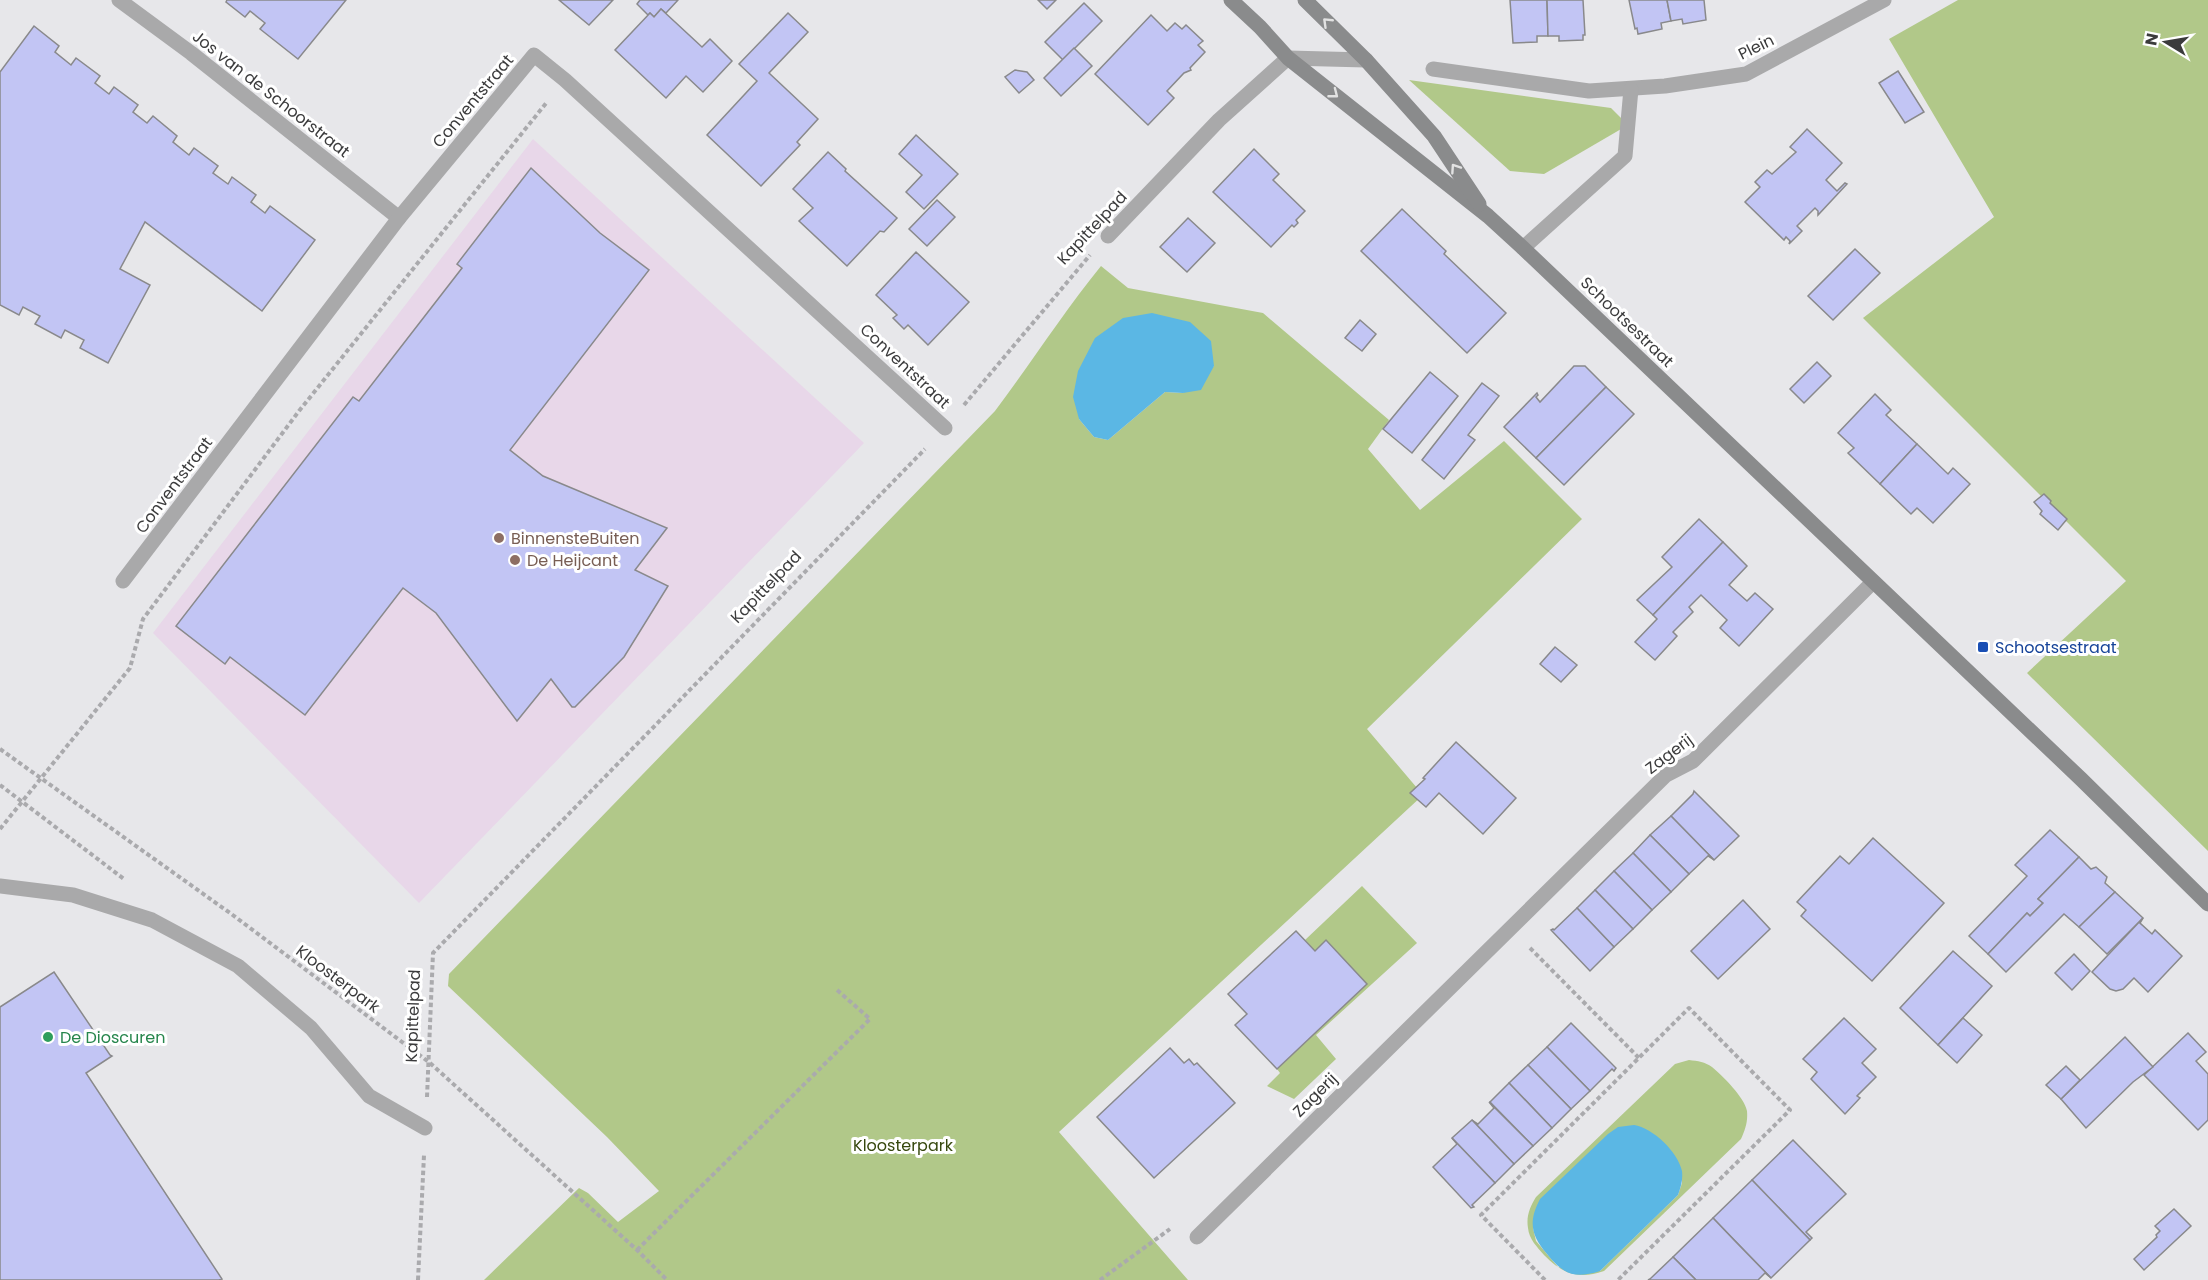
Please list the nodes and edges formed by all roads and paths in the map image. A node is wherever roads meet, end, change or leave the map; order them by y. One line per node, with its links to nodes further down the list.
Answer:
1 (119, 0): 11 (street, Jos van de Schoorstraat)
2 (1231, 0): 5 (main road, Schootsestraat)
3 (1305, 0): 6 (main road, Schootsestraat, one-way to 3)
4 (1884, 0): 9 (street, Plein)
5 (1288, 58): 6 (street); 10 (main road, Schootsestraat, one-way to 10); 12 (street, Kapittelpad)
6 (1366, 60): 10 (main road, Schootsestraat, one-way to 6)
7 (1433, 69): 9 (street, Plein)
8 (565, 80): 11 (street, Conventstraat); 14 (street, Conventstraat); 18 (path)
9 (1631, 89): 13 (street)
10 (1488, 216): 13 (main road, Schootsestraat)
11 (399, 218): 15 (street, Conventstraat)
12 (1108, 236): 14 (path, Kapittelpad)
13 (1522, 248): 16 (main road, Schootsestraat)
14 (945, 428): 28 (path, Kapittelpad)
15 (123, 581)
16 (1873, 582): 24 (main road, Schootsestraat); 25 (street, Zagerij)
17 (0, 749): 18 (path, Kloosterpark)
18 (42, 777): 20 (path); 28 (path, Kloosterpark)
19 (0, 785): 20 (path)
20 (22, 800): 21 (path); 22 (path)
21 (0, 829)
22 (125, 880)
23 (0, 886): 29 (street)
24 (2208, 904)
25 (1510, 928): 27 (path); 30 (street, Zagerij)
26 (836, 989): 31 (path)
27 (1639, 1058): 35 (path); 36 (path)
28 (430, 1063): 29 (path, Kapittelpad); 31 (path, Kloosterpark)
29 (425, 1128): 32 (path, Kapittelpad)
30 (1197, 1238): 34 (path)
31 (637, 1250): 33 (path, Kloosterpark)
32 (418, 1280)
33 (667, 1280)
34 (1100, 1280)
35 (1545, 1280)
36 (1618, 1280)

